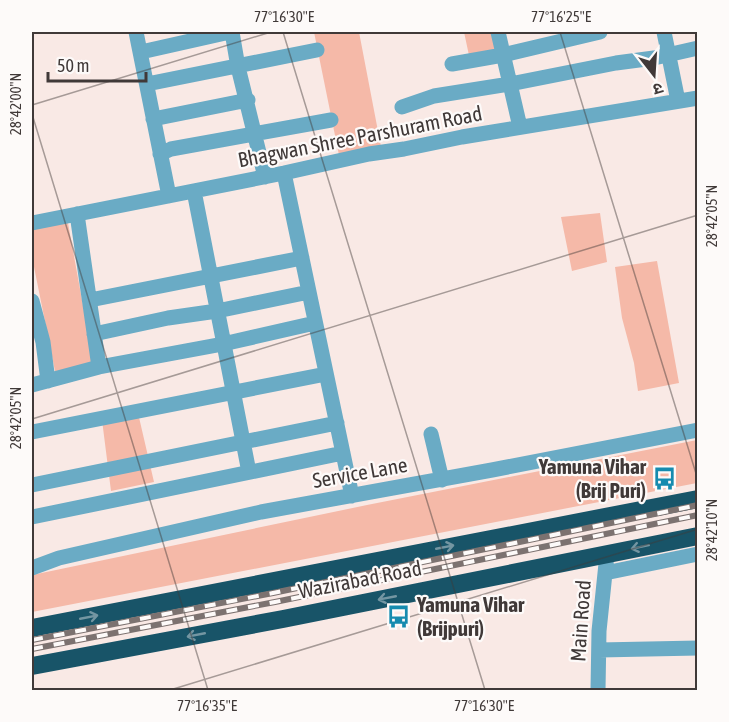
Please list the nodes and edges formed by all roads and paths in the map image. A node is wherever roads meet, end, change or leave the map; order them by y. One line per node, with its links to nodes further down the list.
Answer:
1 (136, 32): 8 (street)
2 (231, 32): 8 (street); 12 (street)
3 (498, 32): 10 (street)
4 (600, 32): 10 (street)
5 (664, 32): 9 (street)
6 (698, 48): 9 (street)
7 (316, 50): 12 (street)
8 (141, 52): 13 (street)
9 (668, 54): 14 (street); 17 (street)
10 (503, 55): 11 (street); 14 (street)
11 (452, 64)
12 (238, 67): 13 (street); 16 (street)
13 (147, 84): 19 (street)
14 (510, 84): 18 (street); 21 (street)
15 (698, 98): 17 (street, Bhagwan Shree Parshuram Road)
16 (248, 100): 19 (street); 22 (street)
17 (678, 101): 21 (street, Bhagwan Shree Parshuram Road)
18 (402, 107)
19 (153, 119): 23 (street)
20 (331, 120): 22 (street)
21 (520, 127): 24 (street, Bhagwan Shree Parshuram Road)
22 (255, 133): 23 (street); 25 (street)
23 (160, 154): 27 (street)
24 (284, 173): 25 (street, Bhagwan Shree Parshuram Road); 30 (street)
25 (265, 177): 26 (street, Bhagwan Shree Parshuram Road)
26 (194, 191): 27 (street, Bhagwan Shree Parshuram Road); 31 (street)
27 (169, 196): 28 (street, Bhagwan Shree Parshuram Road)
28 (77, 214): 29 (street, Bhagwan Shree Parshuram Road); 33 (street)
29 (32, 223)
30 (302, 258): 31 (street); 32 (street)
31 (210, 275): 33 (street); 35 (street)
32 (309, 292): 35 (street); 36 (street)
33 (90, 300): 37 (street)
34 (32, 308): 38 (street)
35 (217, 311): 37 (street); 39 (street)
36 (315, 323): 39 (street); 41 (street)
37 (94, 334): 40 (street)
38 (37, 343): 42 (street)
39 (223, 344): 40 (street); 44 (street)
40 (99, 367): 42 (street)
41 (326, 374): 44 (street); 45 (street)
42 (48, 381): 43 (street)
43 (32, 384)
44 (232, 392): 47 (street); 49 (street)
45 (336, 423): 49 (street); 50 (street)
46 (698, 430): 52 (street, Service Lane)
47 (32, 432)
48 (431, 434): 52 (street)
49 (241, 441): 51 (street); 53 (street)
50 (343, 453): 51 (street); 54 (street)
51 (249, 472): 56 (street)
52 (442, 480): 54 (street, Service Lane)
53 (32, 485)
54 (352, 496): 60 (street, Service Lane)
55 (698, 499): 62 (highway, Wazirabad Road, one-way to 55)
56 (32, 517)
57 (698, 536): 58 (highway, Wazirabad Road, one-way to 58)
58 (607, 554): 61 (street, Main Road); 65 (highway, Wazirabad Road, one-way to 65)
59 (698, 555): 61 (street)
60 (32, 568)
61 (605, 573): 64 (street, Main Road)
62 (32, 628)
63 (698, 648): 64 (street)
64 (599, 650): 66 (street, Main Road)
65 (32, 666)
66 (598, 690)

